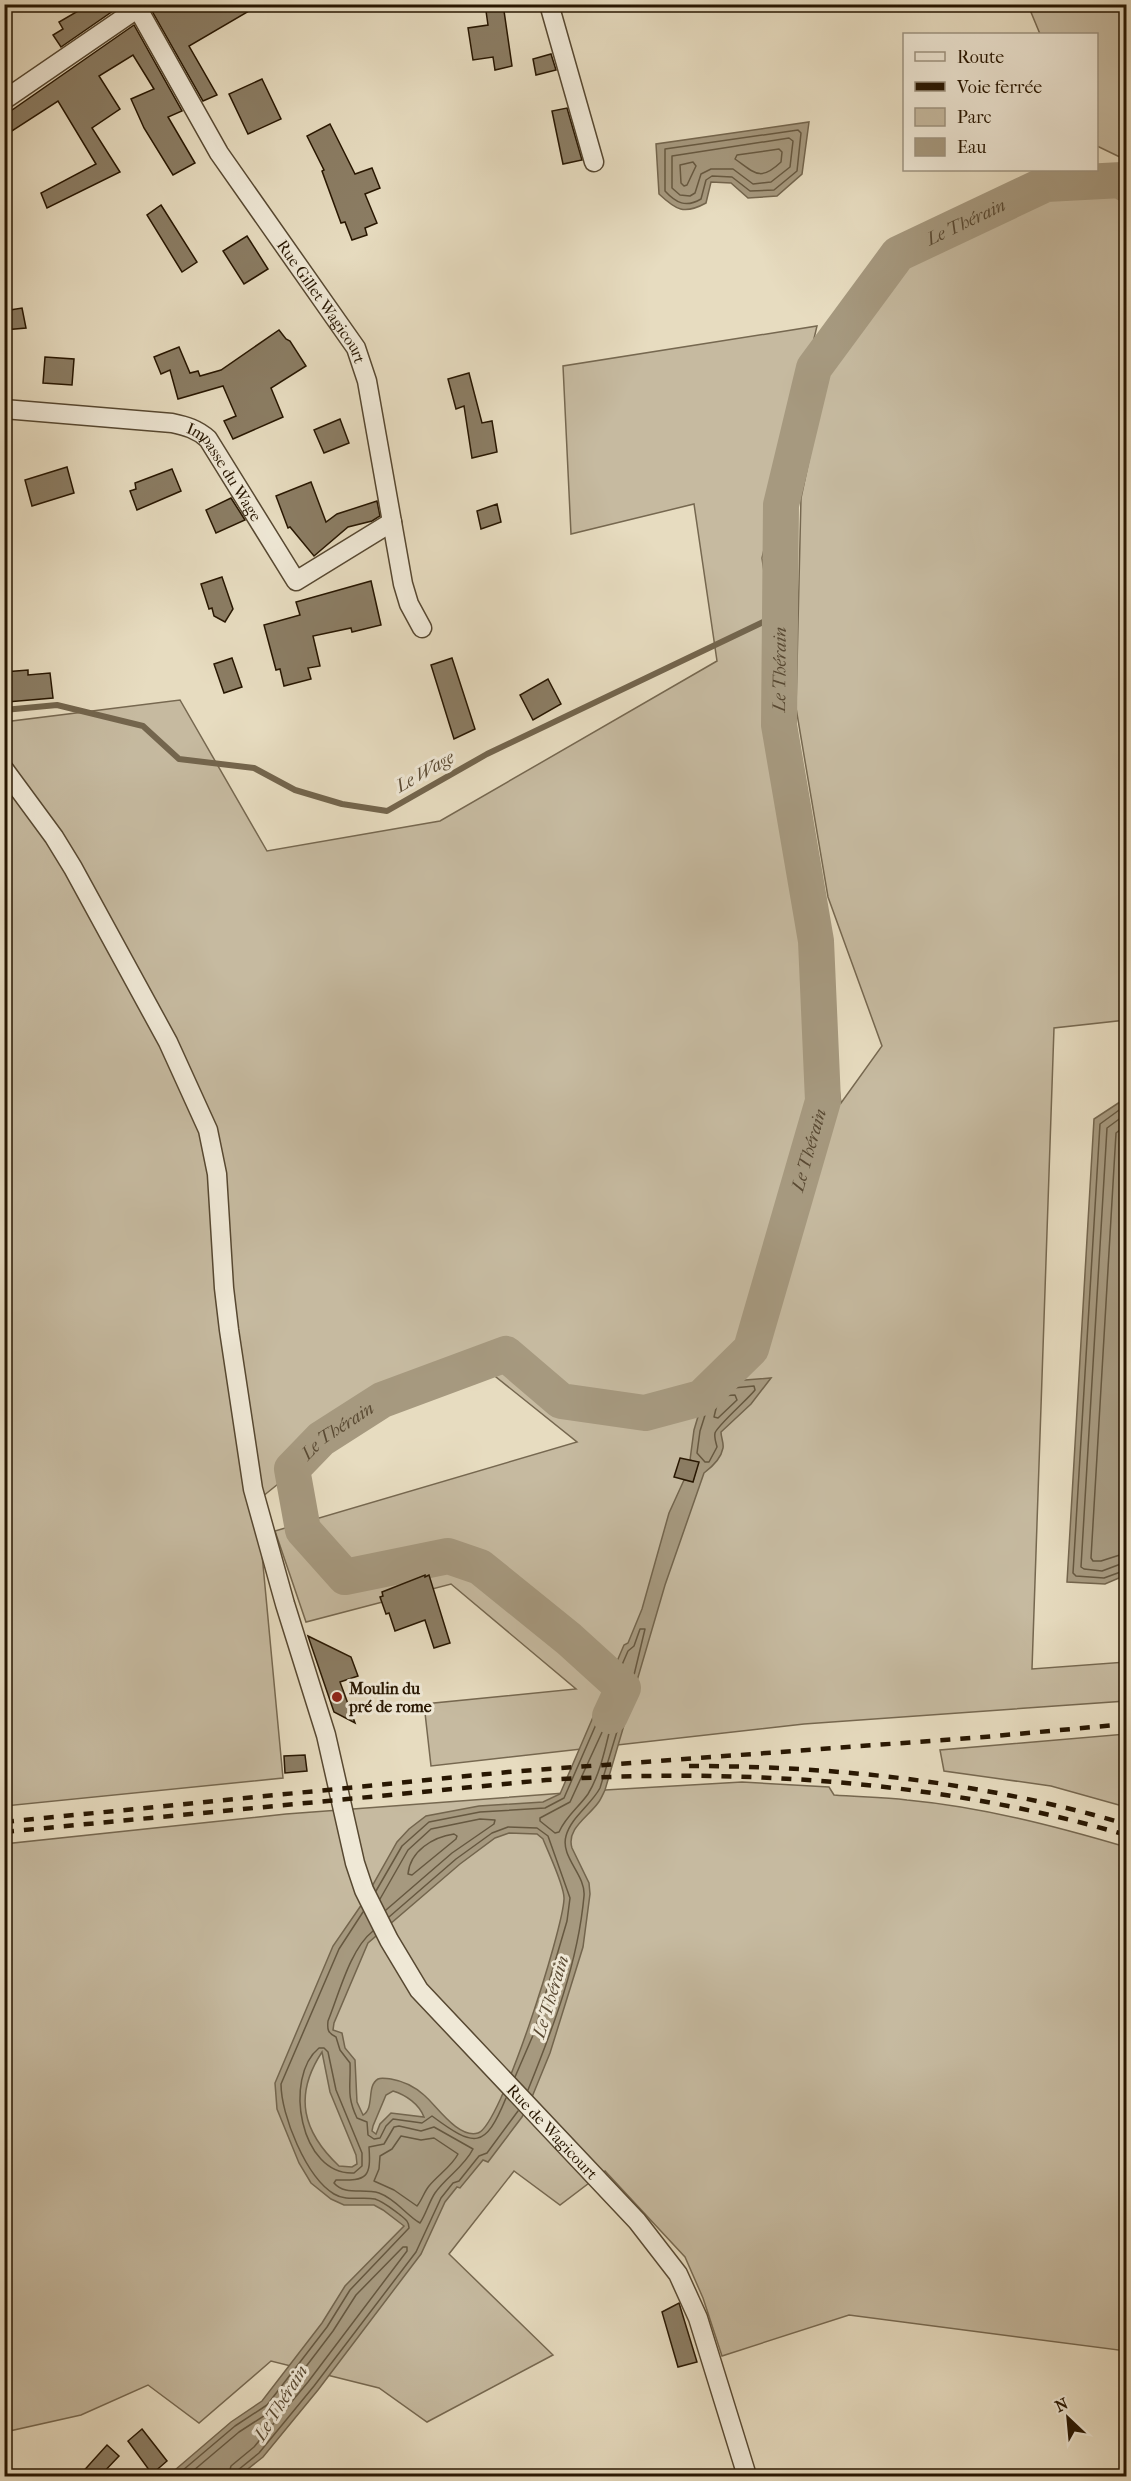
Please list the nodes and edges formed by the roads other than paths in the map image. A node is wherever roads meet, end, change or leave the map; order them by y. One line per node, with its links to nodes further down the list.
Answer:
1 (549, 4): 4 (street)
2 (141, 7): 3 (street); 6 (street, Rue Gillet Wagicourt)
3 (4, 100)
4 (594, 162)
5 (4, 409): 6 (street, Impasse du Wage)
6 (392, 522): 7 (street, Rue Gillet Wagicourt)
7 (422, 627)
8 (4, 769): 9 (street, Rue de Wagicourt)
9 (747, 2476)

